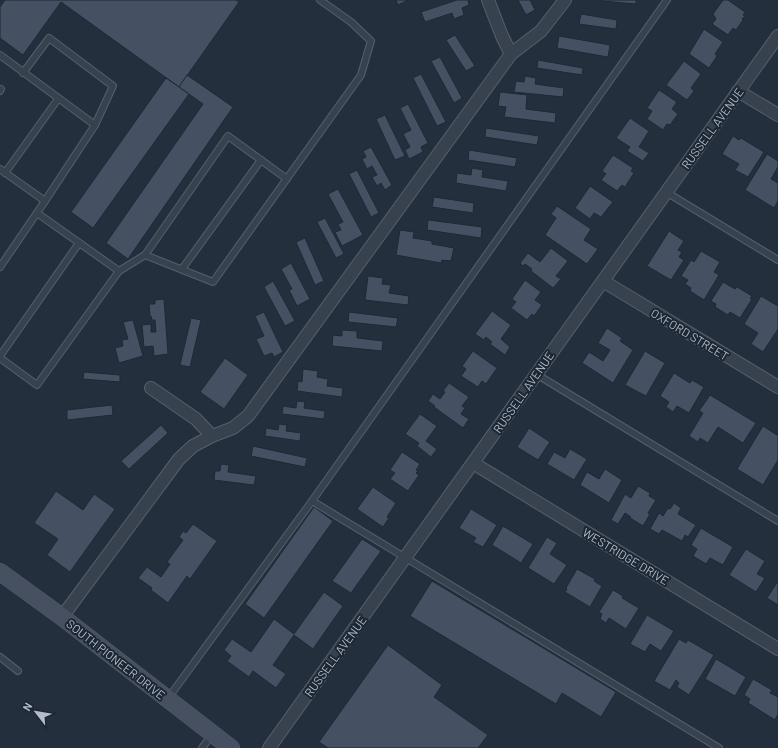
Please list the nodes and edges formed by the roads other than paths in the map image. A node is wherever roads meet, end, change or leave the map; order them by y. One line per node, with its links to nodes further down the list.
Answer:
1 (320, 0): 15 (lane)
2 (488, 0): 6 (street)
3 (565, 0): 6 (street)
4 (667, 0): 32 (lane)
5 (778, 36): 9 (street, RUSSELL AVENUE)
6 (511, 54): 30 (street)
7 (0, 55): 8 (lane)
8 (23, 73): 10 (lane); 12 (lane)
9 (738, 91): 11 (street); 16 (street, RUSSELL AVENUE)
10 (58, 99): 12 (lane); 14 (lane)
11 (778, 115)
12 (95, 125): 17 (lane)
13 (261, 160): 15 (lane); 20 (lane); 23 (lane)
14 (3, 171): 17 (lane)
15 (287, 179): 23 (lane)
16 (666, 192): 21 (lane); 25 (street, RUSSELL AVENUE)
17 (45, 201): 18 (lane)
18 (37, 213): 19 (lane); 22 (lane)
19 (79, 243): 24 (lane); 26 (lane)
20 (145, 255): 23 (lane); 24 (lane)
21 (778, 260)
22 (0, 268)
23 (182, 270)
24 (119, 271): 26 (lane)
25 (603, 281): 27 (street, RUSSELL AVENUE); 28 (street, OXFORD STREET)
26 (0, 357)
27 (536, 374): 31 (street, RUSSELL AVENUE); 33 (lane)
28 (778, 387)
29 (151, 388): 30 (street)
30 (212, 436): 36 (street)
31 (473, 463): 34 (street, RUSSELL AVENUE); 37 (street, WESTRIDGE DRIVE)
32 (312, 501): 34 (lane); 40 (lane)
33 (778, 521)
34 (405, 558): 44 (street, RUSSELL AVENUE); 45 (lane)
35 (0, 572): 36 (street, SOUTH PIONEER DRIVE)
36 (62, 617): 40 (street, SOUTH PIONEER DRIVE)
37 (778, 649)
38 (0, 657): 39 (lane)
39 (18, 671)
40 (168, 699): 41 (street, SOUTH PIONEER DRIVE)
41 (212, 734): 42 (lane); 43 (street, SOUTH PIONEER DRIVE)
42 (202, 748)
43 (231, 748)
44 (268, 748)
45 (719, 748)

